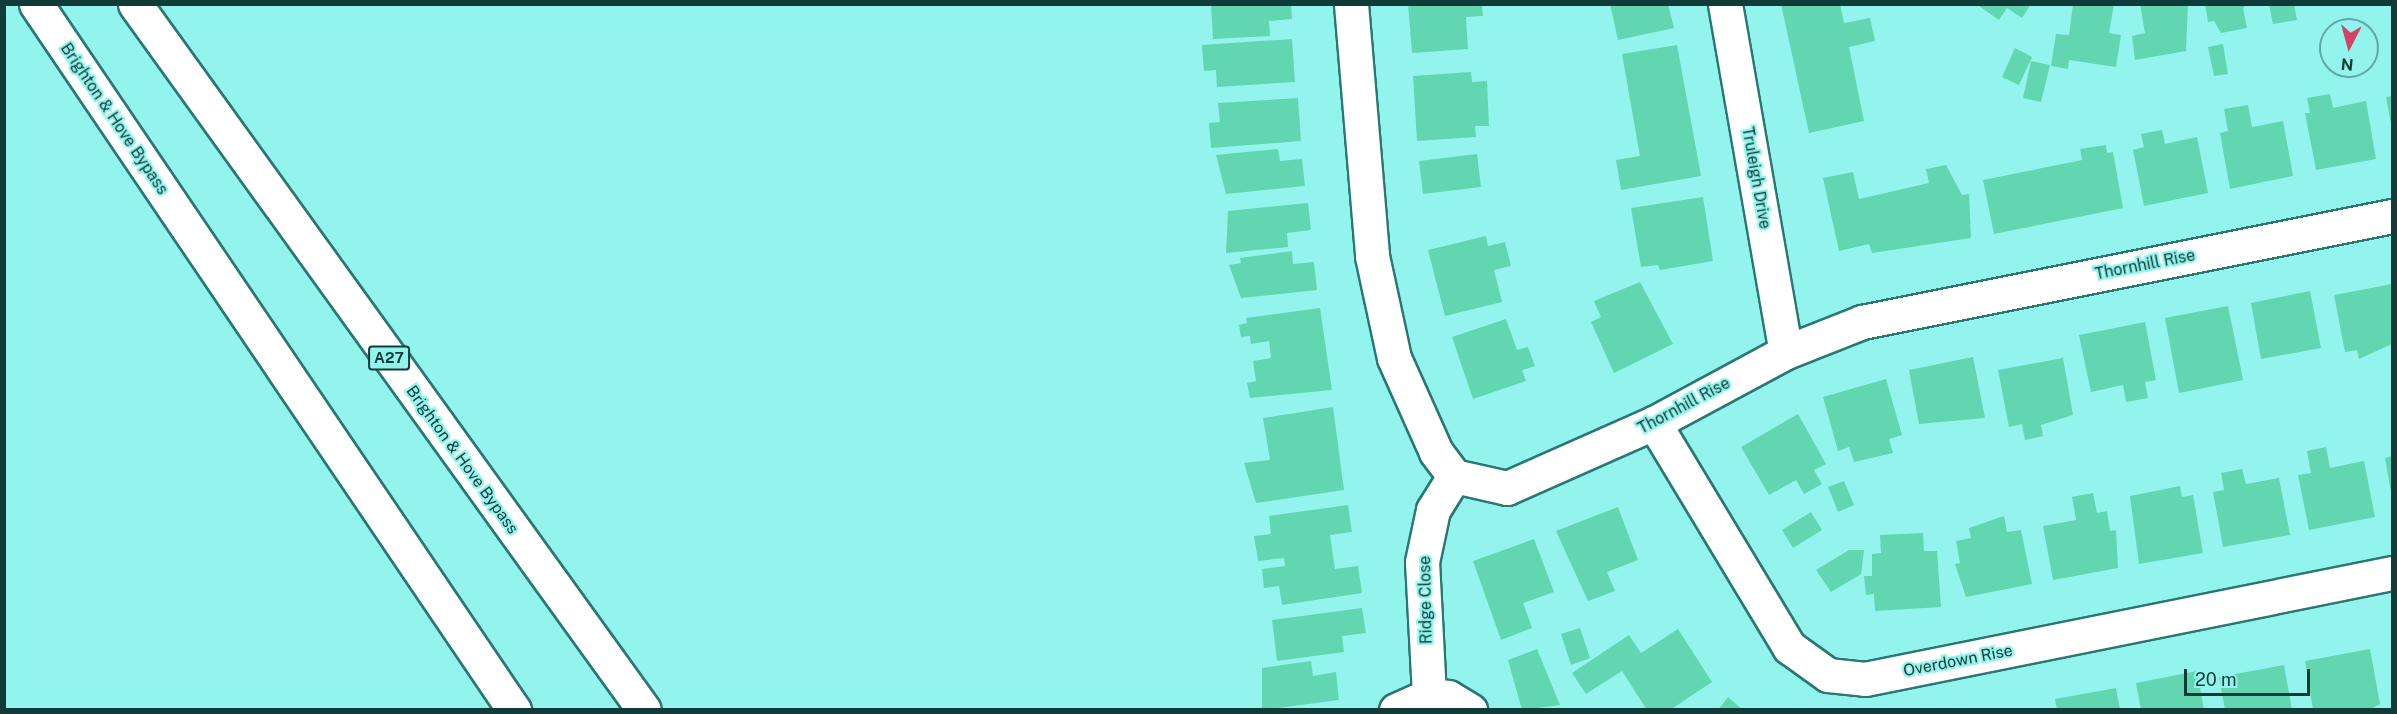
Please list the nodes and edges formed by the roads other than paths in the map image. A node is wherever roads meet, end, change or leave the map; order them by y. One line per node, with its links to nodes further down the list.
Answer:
1 (36, 4): 11 (main road, Brighton & Hove Bypass)
2 (135, 4): 12 (main road, Brighton & Hove Bypass / A27)
3 (1351, 4): 8 (main road)
4 (1725, 4): 6 (main road, Truleigh Drive)
5 (2392, 216): 6 (main road, Thornhill Rise)
6 (1786, 352): 7 (main road, Thornhill Rise)
7 (1654, 423): 8 (main road, Thornhill Rise); 9 (main road, Overdown Rise)
8 (1454, 476): 10 (main road, Ridge Close)
9 (2392, 573)
10 (1429, 695): 13 (main road); 14 (main road)
11 (514, 710)
12 (644, 710)
13 (1396, 710)
14 (1470, 710)

